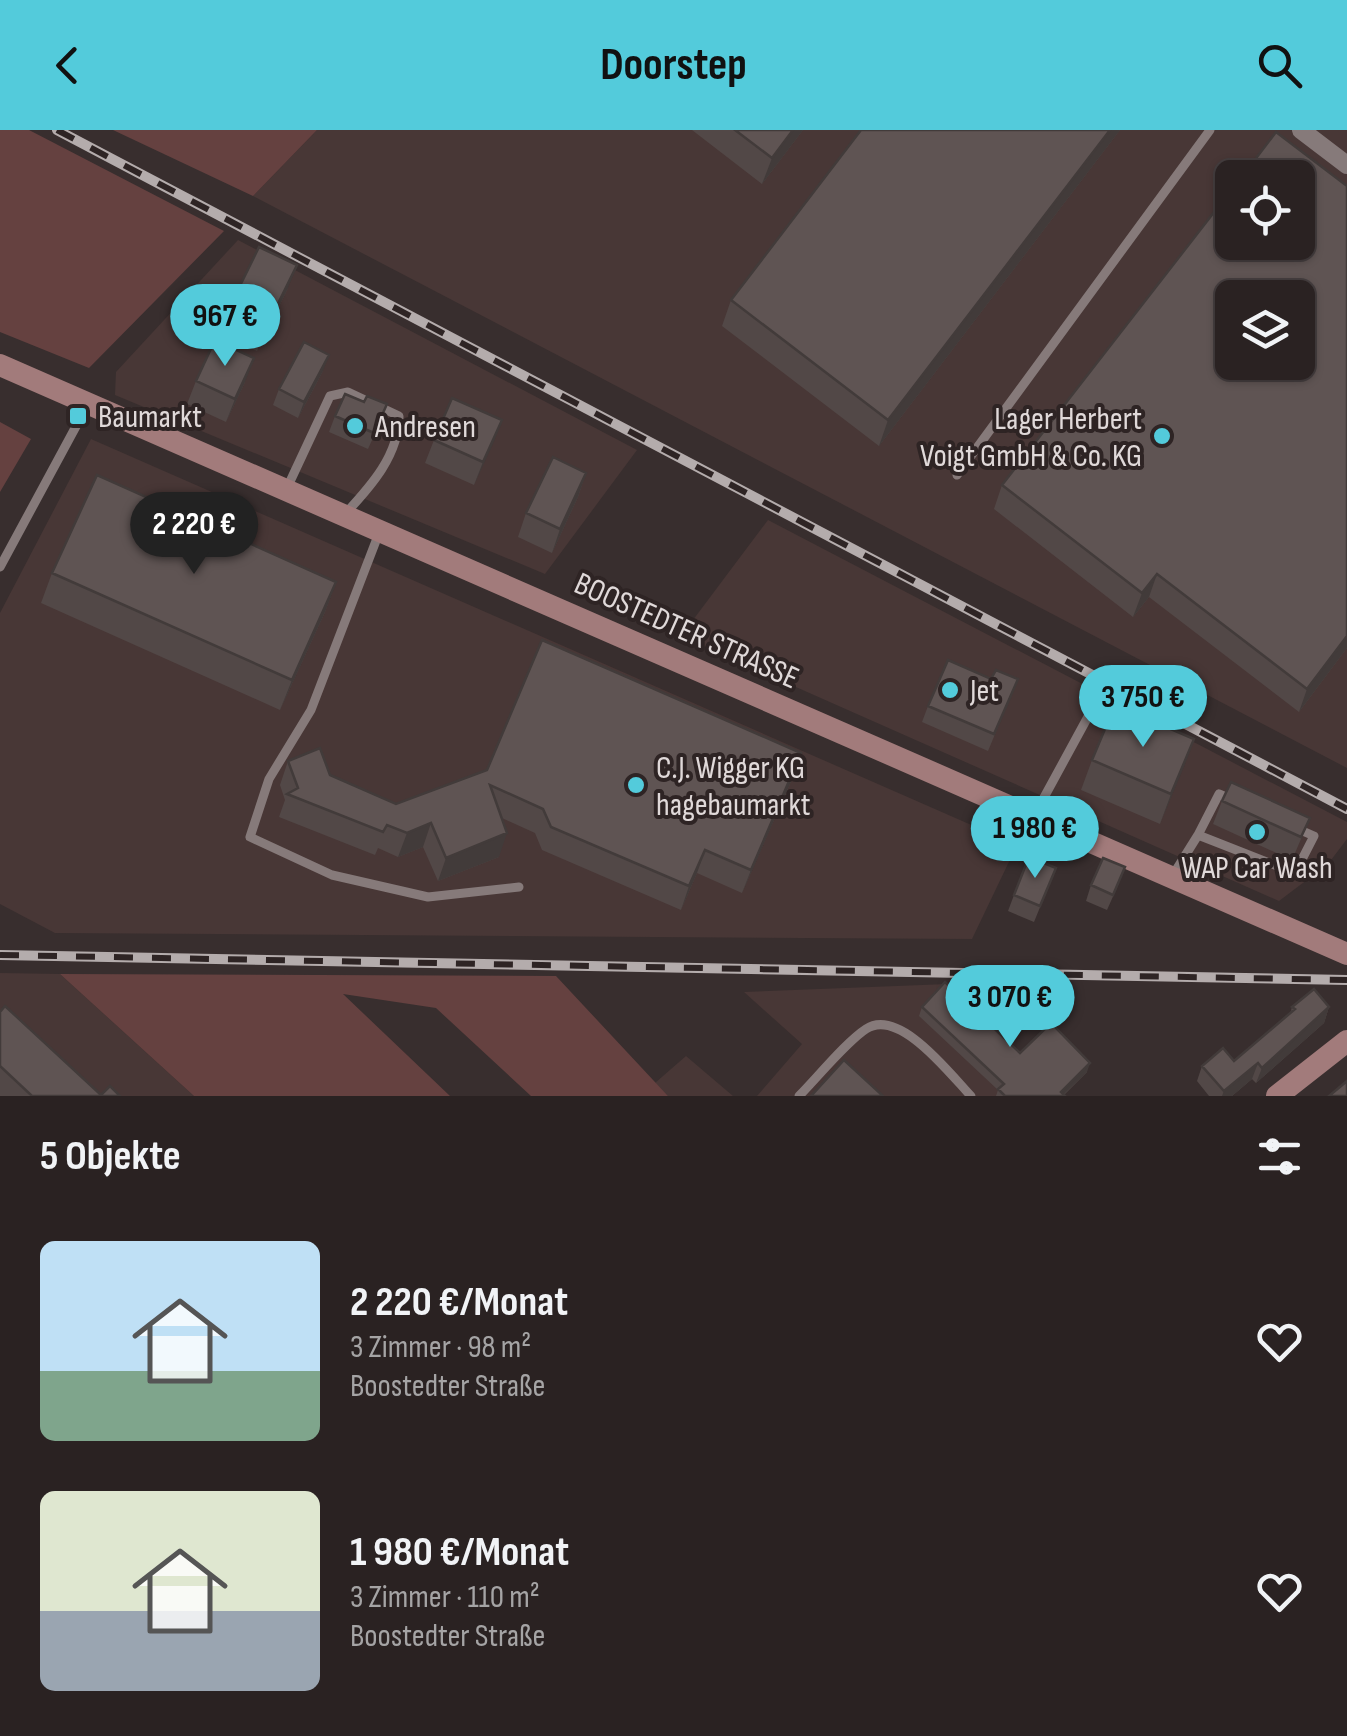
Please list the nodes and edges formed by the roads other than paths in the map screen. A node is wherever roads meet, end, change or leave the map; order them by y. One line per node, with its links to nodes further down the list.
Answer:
1 (1210, 130): 6 (lane)
2 (1302, 130): 3 (street)
3 (1347, 165)
4 (0, 365): 5 (street, BOOSTEDTER STRASSE)
5 (88, 404): 7 (street, BOOSTEDTER STRASSE); 10 (lane)
6 (958, 474)
7 (286, 490): 8 (street, BOOSTEDTER STRASSE); 8 (lane)
8 (344, 515): 9 (street, BOOSTEDTER STRASSE)
9 (380, 530): 13 (street, BOOSTEDTER STRASSE); 17 (lane)
10 (0, 568)
11 (1122, 729): 13 (lane)
12 (1250, 808): 15 (lane)
13 (1034, 816): 16 (street, BOOSTEDTER STRASSE)
14 (1282, 822): 15 (lane)
15 (1198, 836): 16 (lane)
16 (1172, 878): 18 (street, BOOSTEDTER STRASSE)
17 (519, 887)
18 (1347, 954)
19 (1347, 1041): 22 (street)
20 (799, 1096): 21 (lane)
21 (971, 1096)
22 (1277, 1096)

